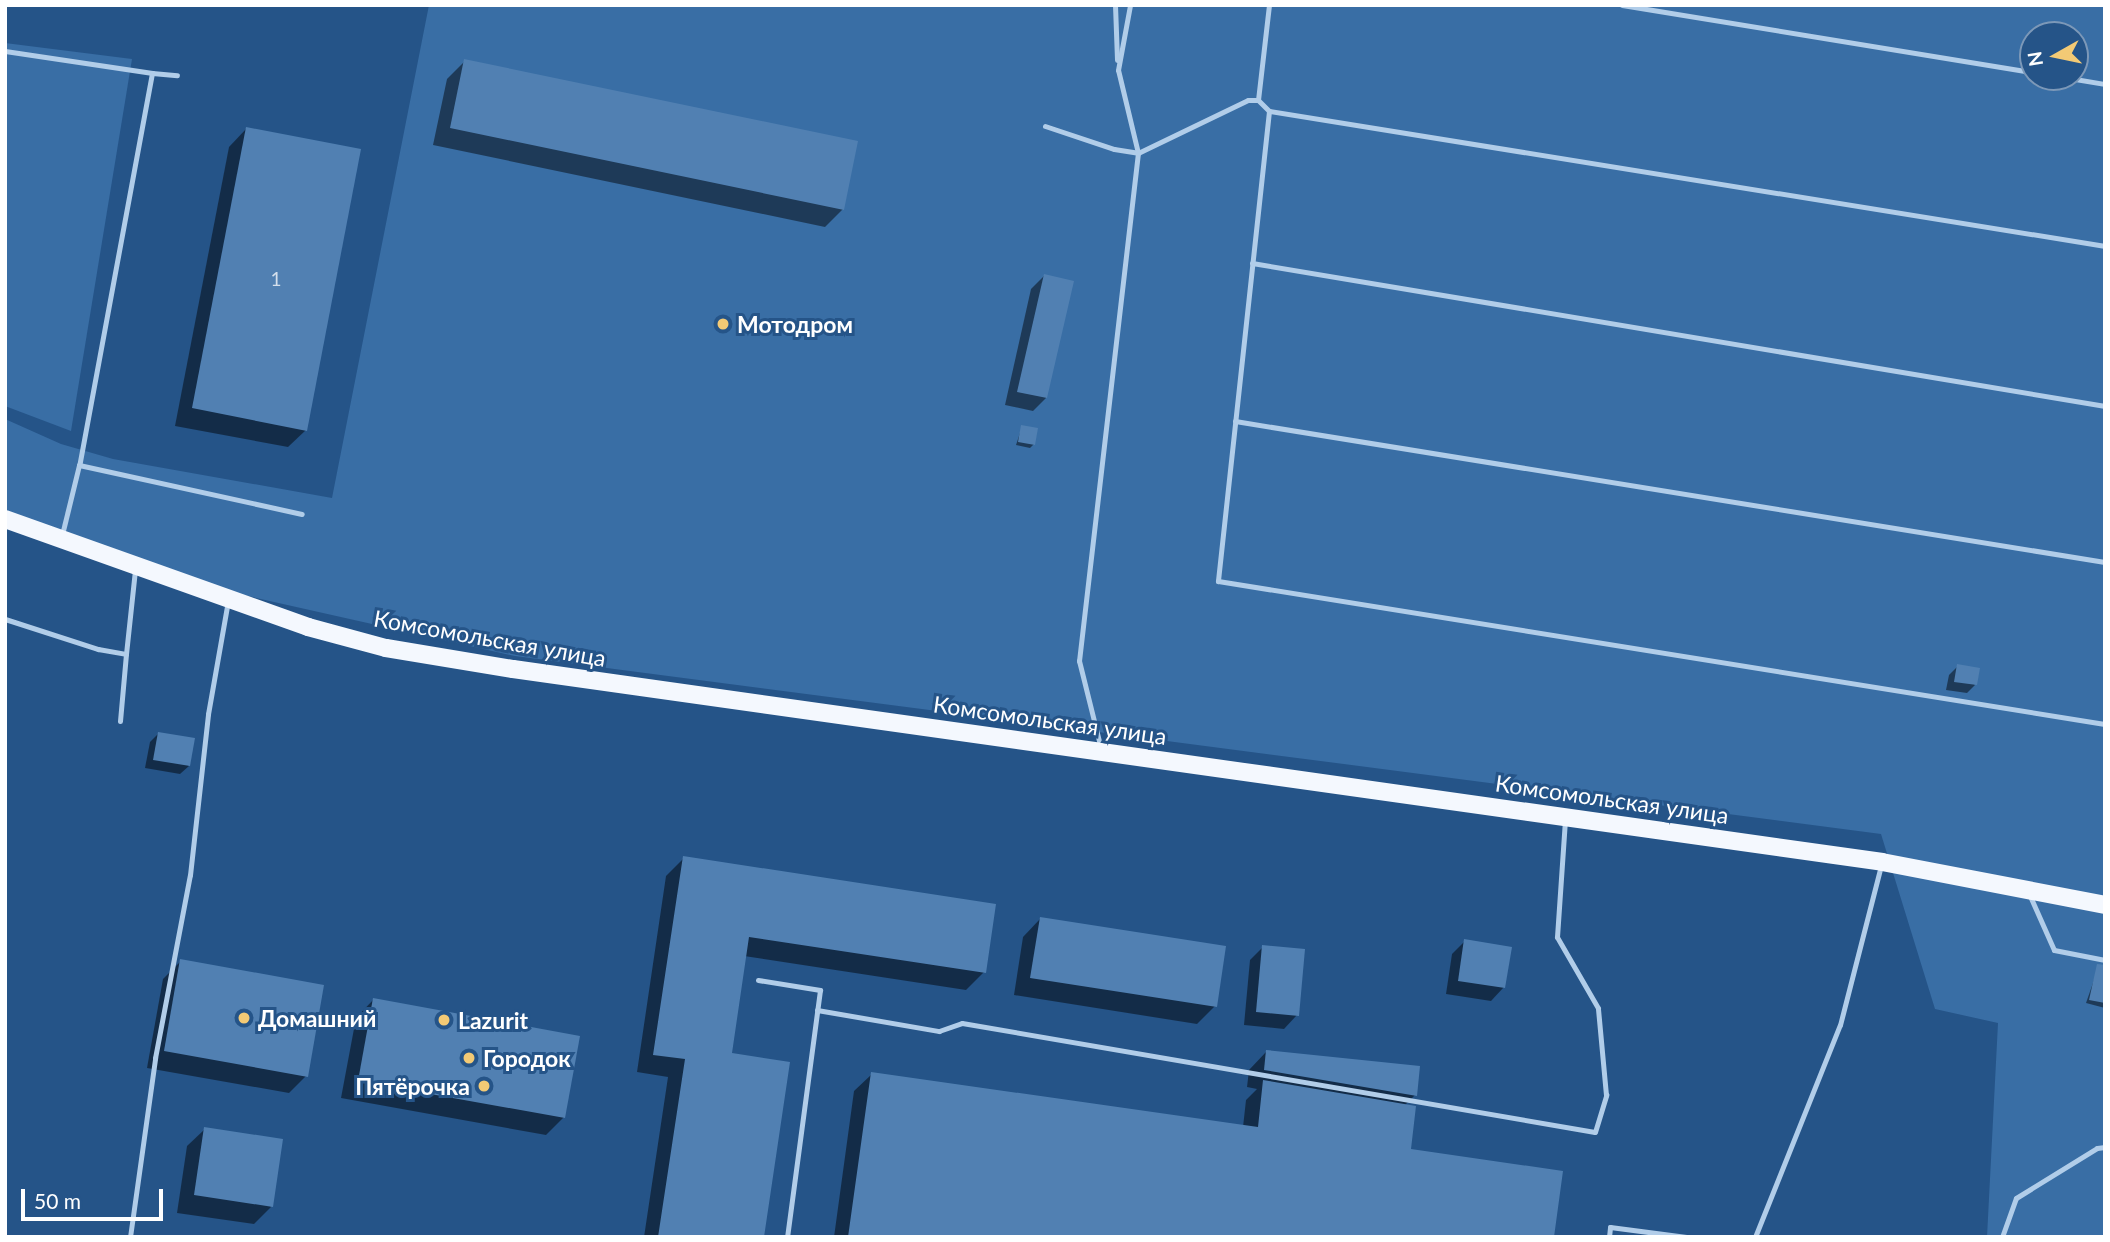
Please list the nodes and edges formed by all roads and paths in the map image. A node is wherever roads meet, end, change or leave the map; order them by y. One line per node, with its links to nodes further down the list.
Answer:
1 (1115, 5): 6 (lane)
2 (1130, 5): 6 (lane)
3 (1269, 5): 10 (lane)
4 (1622, 5): 7 (lane)
5 (5, 51): 8 (lane)
6 (1118, 70): 13 (lane)
7 (2019, 70)
8 (152, 73): 9 (lane); 18 (lane)
9 (177, 75)
10 (1258, 100): 11 (lane); 13 (lane)
11 (1269, 111): 14 (lane); 15 (lane)
12 (1045, 126): 13 (lane)
13 (1138, 153): 29 (lane)
14 (2105, 246)
15 (1252, 263): 16 (lane); 17 (lane)
16 (2105, 406)
17 (1235, 421): 22 (lane); 28 (lane)
18 (79, 465): 19 (lane); 21 (lane)
19 (302, 514)
20 (5, 519): 21 (main road, Комсомольская улица)
21 (61, 538): 23 (main road, Комсомольская улица)
22 (2105, 562)
23 (136, 564): 24 (main road, Комсомольская улица); 26 (lane)
24 (229, 598): 29 (main road, Комсомольская улица); 38 (lane)
25 (5, 619): 26 (lane)
26 (126, 654): 27 (lane)
27 (120, 721)
28 (2105, 724)
29 (1102, 752): 30 (main road, Комсомольская улица)
30 (1565, 816): 31 (main road, Комсомольская улица); 36 (lane)
31 (1882, 862): 32 (main road, Комсомольская улица); 42 (lane)
32 (2027, 890): 33 (main road, Комсомольская улица); 34 (lane)
33 (2105, 905)
34 (2105, 960)
35 (758, 980): 36 (lane)
36 (817, 1010): 39 (lane)
37 (2105, 1147): 43 (lane)
38 (130, 1237)
39 (787, 1237)
40 (1609, 1237): 41 (lane)
41 (1686, 1237)
42 (1755, 1237)
43 (2002, 1237)

